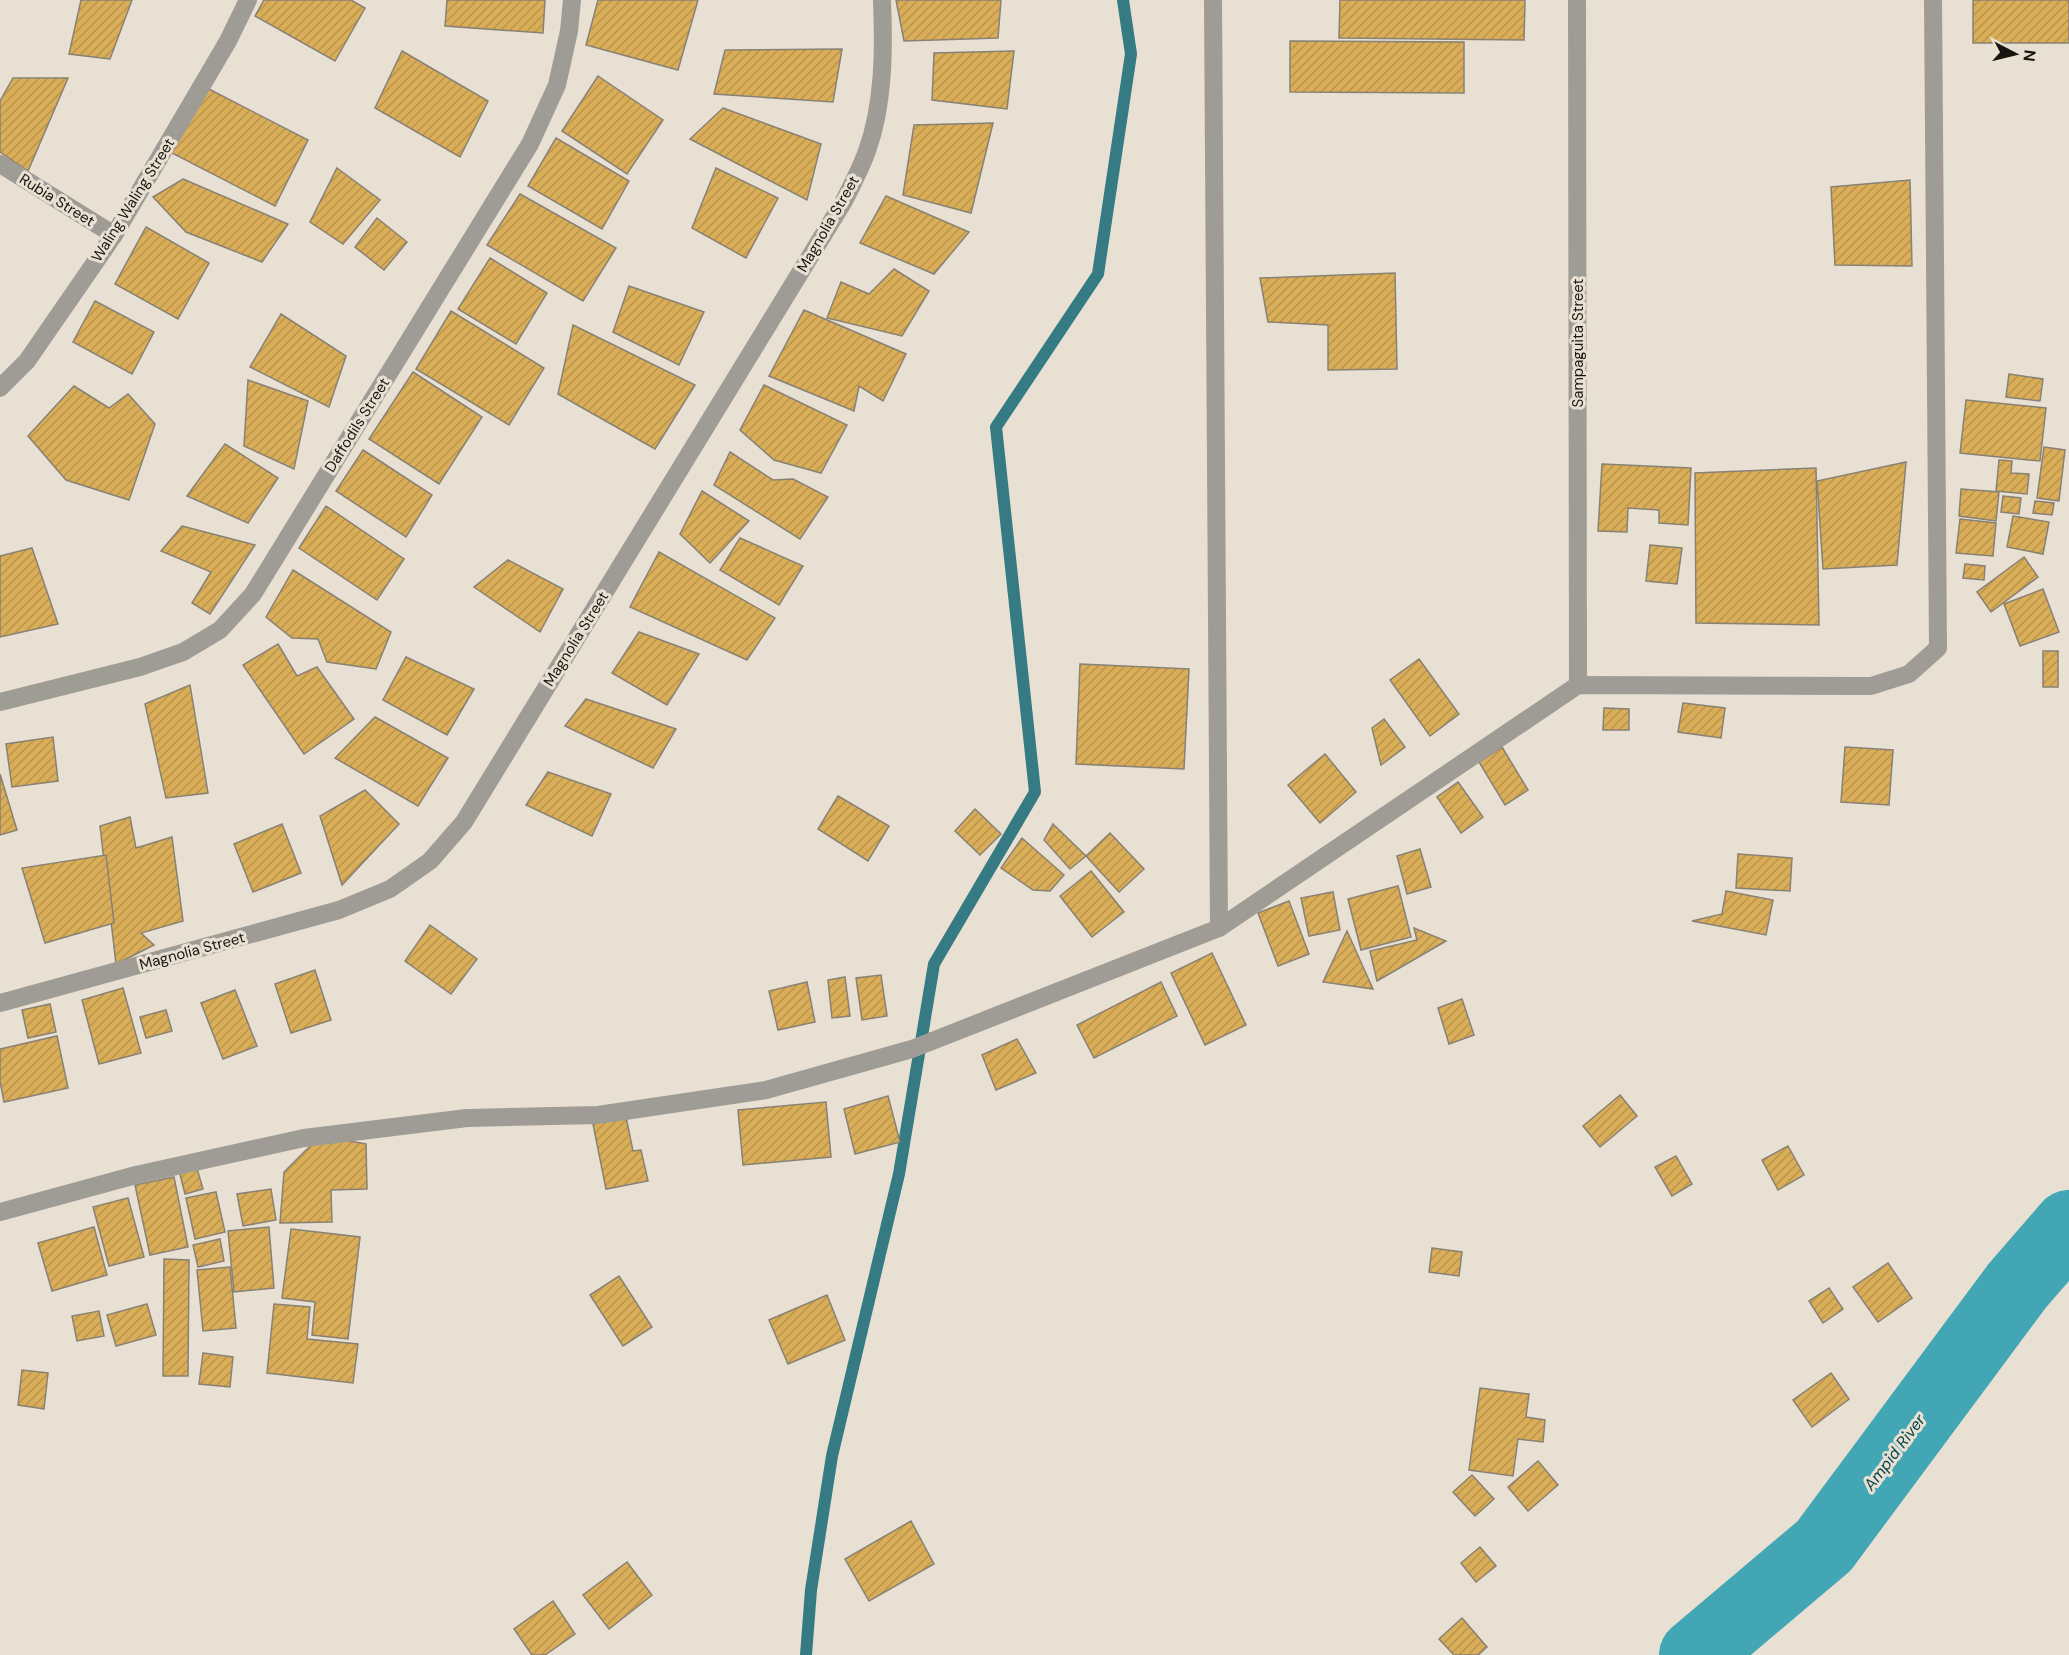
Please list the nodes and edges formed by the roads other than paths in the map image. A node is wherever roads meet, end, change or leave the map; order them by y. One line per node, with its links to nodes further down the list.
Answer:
1 (248, 0): 8 (street, Waling Waling Street)
2 (572, 0): 11 (street, Daffodils Street)
3 (882, 0): 13 (street, Magnolia Street)
4 (1213, 0): 12 (street)
5 (1577, 0): 10 (street, Sampaguita Street)
6 (1933, 0): 10 (street)
7 (0, 164): 8 (street, Rubia Street)
8 (114, 235): 9 (street, Waling Waling Street)
9 (0, 388)
10 (1578, 685): 12 (street)
11 (0, 702)
12 (1219, 928): 14 (street)
13 (0, 1004)
14 (0, 1212)

